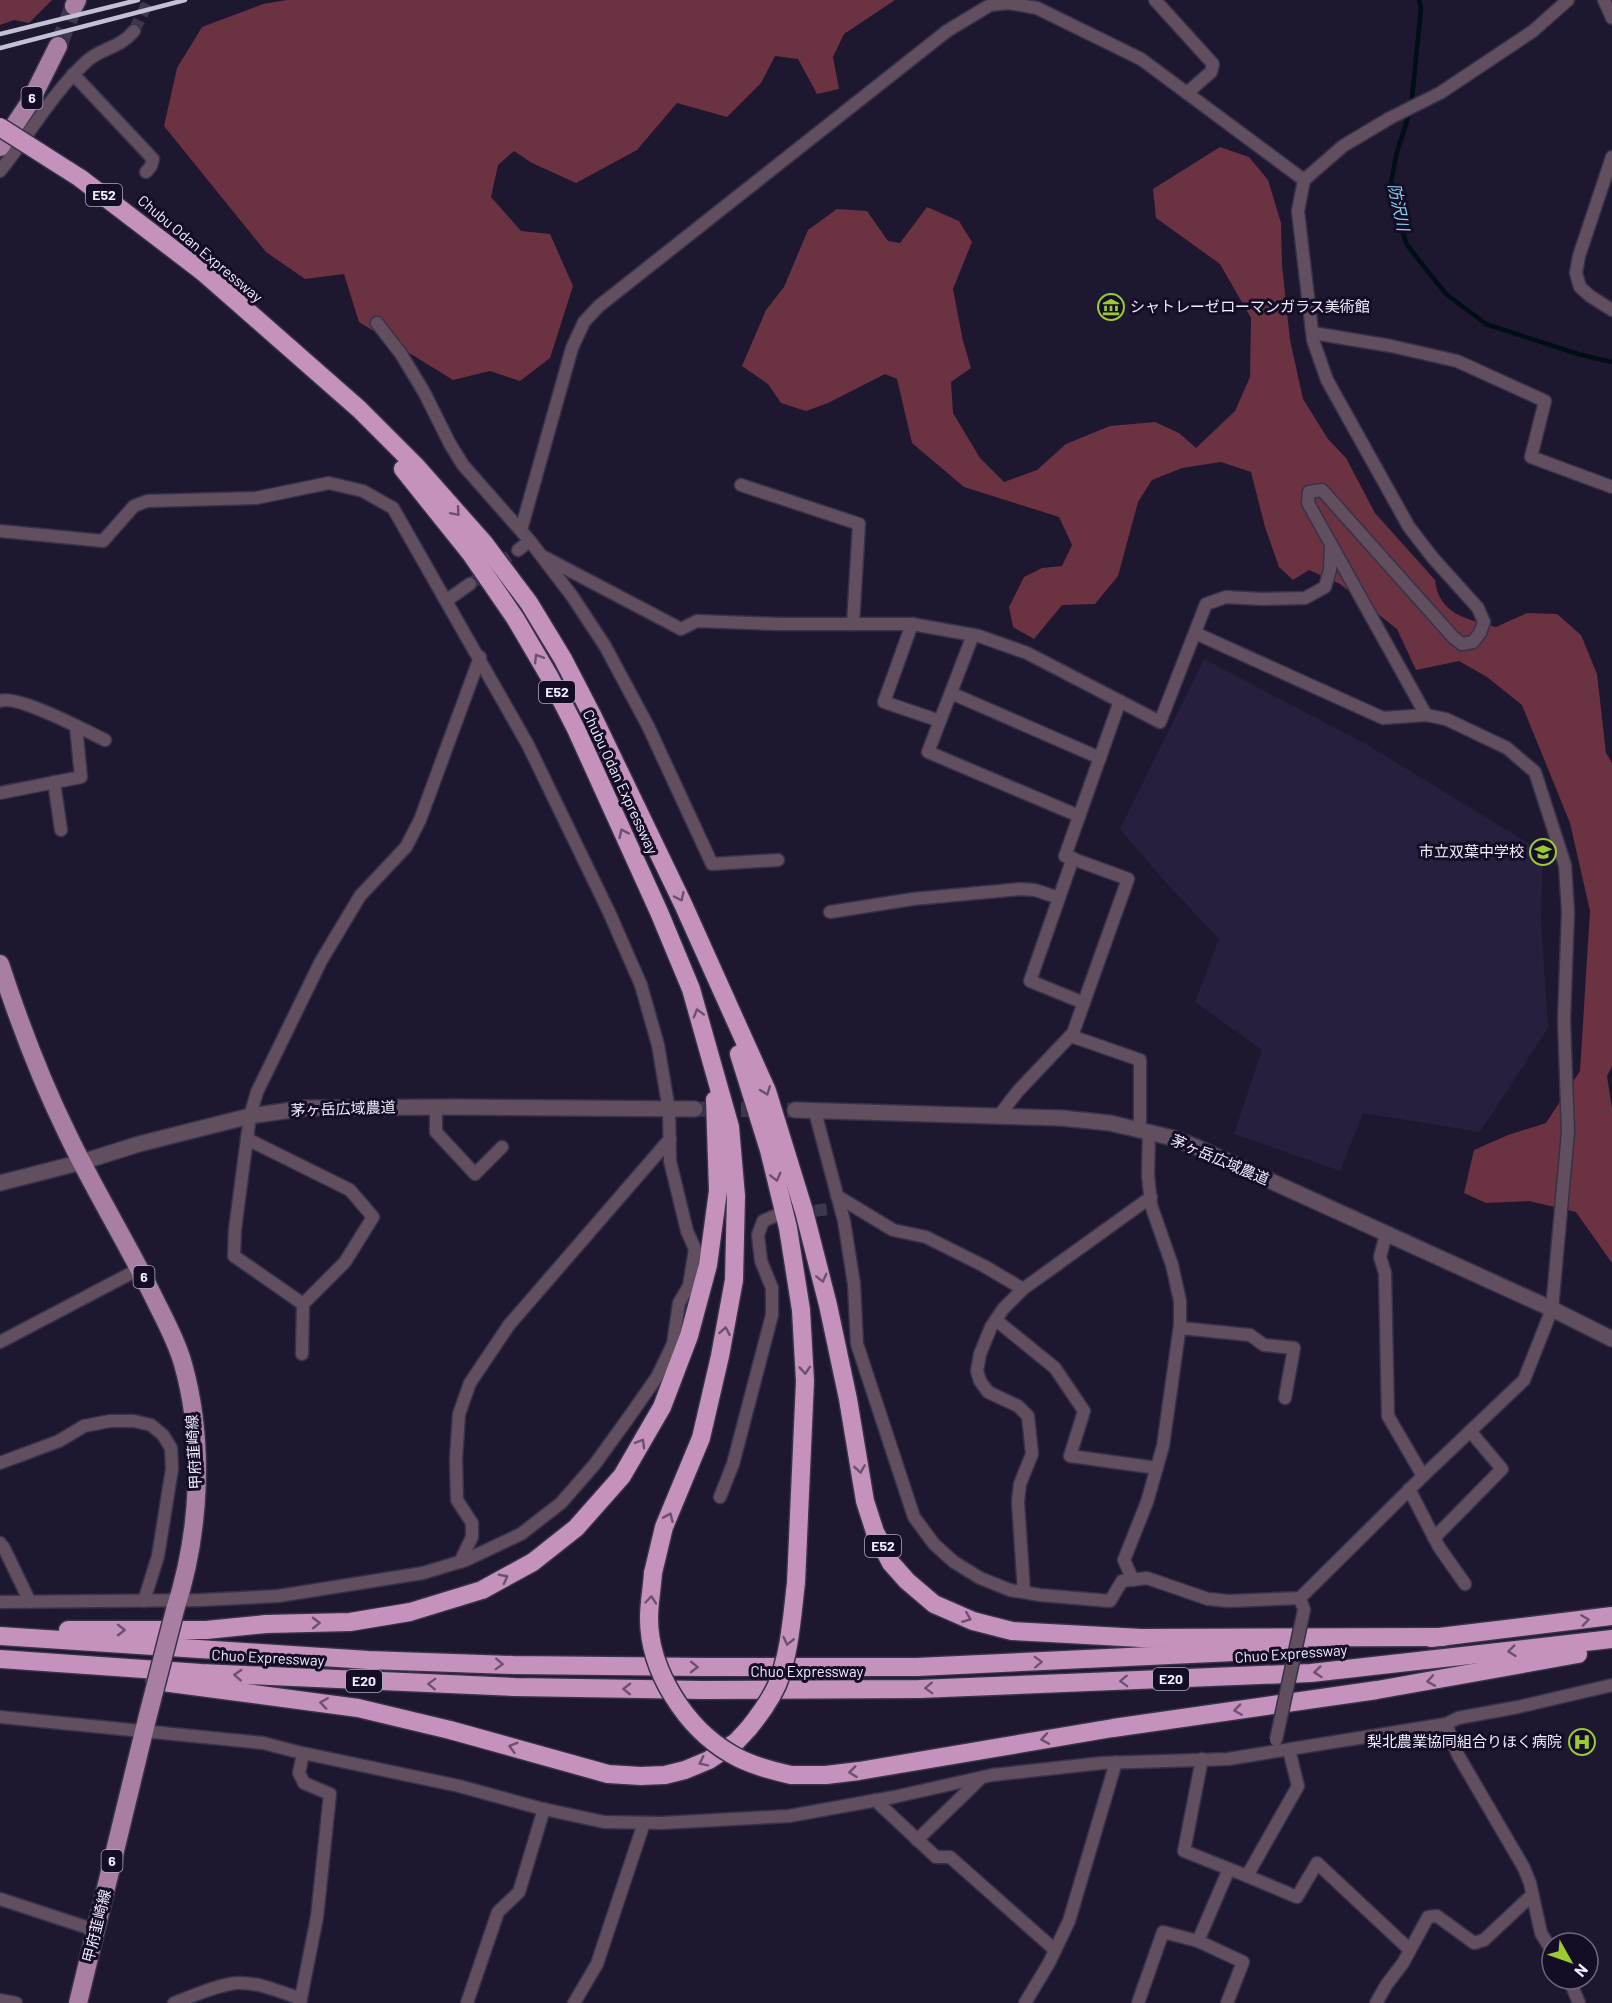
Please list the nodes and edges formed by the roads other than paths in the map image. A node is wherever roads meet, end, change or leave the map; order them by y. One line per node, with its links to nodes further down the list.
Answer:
1 (1155, 0): 8 (street)
2 (1568, 0): 14 (street)
3 (1604, 0): 4 (street)
4 (1612, 18)
5 (134, 32): 7 (street)
6 (58, 46): 10 (main road, 6)
7 (73, 74): 12 (street); 13 (street)
8 (1187, 93): 14 (street); 21 (street)
9 (0, 127): 18 (highway, Chubu Odan Expressway / E52, bridge)
10 (0, 147)
11 (1612, 157): 15 (street)
12 (0, 171)
13 (146, 172)
14 (1304, 180): 17 (street)
15 (1612, 310)
16 (377, 323): 21 (street)
17 (1312, 333): 20 (street); 24 (street)
18 (310, 368): 51 (highway, Chubu Odan Expressway / E52, one-way to 51); 54 (highway, Chubu Odan Expressway / E52, one-way to 18)
19 (741, 485): 29 (street)
20 (1612, 487)
21 (521, 530): 23 (street)
22 (0, 531): 28 (street)
23 (530, 541): 25 (street); 26 (street)
24 (1331, 543): 31 (street); 37 (street)
25 (518, 550)
26 (542, 556): 29 (street); 47 (street)
27 (470, 584): 28 (street)
28 (447, 600): 33 (street)
29 (853, 624): 30 (street)
30 (912, 624): 32 (street); 38 (street)
31 (1195, 633): 36 (street); 37 (street)
32 (973, 634): 34 (street); 36 (street)
33 (480, 657): 57 (street); 60 (street)
34 (951, 693): 38 (street); 41 (street)
35 (0, 701): 39 (street)
36 (1120, 701): 41 (street)
37 (1426, 715): 75 (street)
38 (940, 721): 44 (street)
39 (76, 726): 40 (street); 42 (street)
40 (105, 740)
41 (1100, 758): 44 (street)
42 (54, 782): 43 (street); 45 (street)
43 (0, 793)
44 (1079, 816): 46 (street)
45 (61, 830)
46 (1073, 858): 48 (street); 52 (street)
47 (778, 860)
48 (1059, 898): 49 (street); 52 (street)
49 (830, 912)
50 (0, 964): 66 (main road, 甲府韮崎線 / 6)
51 (717, 981): 104 (highway, E52, one-way to 104); 107 (highway, one-way to 107, bridge)
52 (1084, 1003): 53 (street)
53 (1071, 1036): 61 (street); 62 (street)
54 (714, 1069): 102 (highway, one-way to 54); 106 (highway, E52, one-way to 54, bridge)
55 (436, 1107): 57 (street, 茅ヶ岳広域農道); 60 (street, 茅ヶ岳広域農道); 65 (street)
56 (695, 1109): 57 (street, 茅ヶ岳広域農道)
57 (669, 1110): 64 (street)
58 (795, 1110): 59 (street, 茅ヶ岳広域農道)
59 (815, 1112): 61 (street, 茅ヶ岳広域農道); 69 (street)
60 (250, 1116): 63 (street); 66 (street, 茅ヶ岳広域農道)
61 (998, 1117): 62 (street, 茅ヶ岳広域農道)
62 (1144, 1131): 68 (street); 71 (street, 茅ヶ岳広域農道)
63 (247, 1139): 74 (street); 74 (street)
64 (670, 1139): 92 (street); 92 (street)
65 (502, 1147)
66 (82, 1162): 67 (street, 茅ヶ岳広域農道); 72 (main road, 甲府韮崎線 / 6)
67 (0, 1183)
68 (1150, 1197): 73 (street); 77 (street)
69 (835, 1204): 73 (street); 95 (street)
70 (777, 1215): 89 (street)
71 (1386, 1234): 75 (street, 茅ヶ岳広域農道); 87 (street)
72 (139, 1269): 79 (street); 84 (main road, 甲府韮崎線 / 6)
73 (1023, 1289): 76 (street)
74 (303, 1304): 80 (street)
75 (1552, 1309): 78 (street, 茅ヶ岳広域農道); 82 (street)
76 (996, 1320): 86 (street); 95 (street)
77 (1180, 1328): 81 (street); 86 (street)
78 (1612, 1339)
79 (0, 1342)
80 (302, 1354)
81 (1285, 1398)
82 (1470, 1431): 87 (street); 90 (street)
83 (171, 1457): 84 (street); 85 (street); 96 (street)
84 (197, 1460): 100 (main road, 甲府韮崎線 / 6)
85 (0, 1463)
86 (1157, 1468): 93 (street)
87 (1423, 1476): 88 (street)
88 (1409, 1489): 90 (street); 99 (street)
89 (720, 1497)
90 (1434, 1538): 94 (street)
91 (0, 1543): 98 (street)
92 (460, 1562): 100 (street)
93 (1133, 1580): 95 (street); 99 (street)
94 (1465, 1584)
95 (1024, 1592)
96 (144, 1601): 98 (street); 100 (street)
97 (0, 1602): 98 (street)
98 (30, 1602)
99 (1302, 1604): 112 (street, bridge)
100 (177, 1605): 111 (main road, 甲府韮崎線 / 6, bridge)
101 (1612, 1617): 104 (highway, Chuo Expressway / E20, one-way to 101)
102 (0, 1630)
103 (0, 1636): 104 (highway, Chuo Expressway / E20, one-way to 104)
104 (1443, 1637)
105 (1612, 1639): 107 (highway, Chuo Expressway / E20, one-way to 107)
106 (1612, 1647)
107 (0, 1659)
108 (1612, 1685): 110 (street)
109 (0, 1717): 111 (street)
110 (1446, 1724): 113 (street); 124 (street)
111 (146, 1726): 114 (street); 126 (main road, 甲府韮崎線 / 6)
112 (1275, 1746): 113 (street); 115 (street)
113 (1289, 1750): 123 (street)
114 (303, 1754): 119 (street); 132 (street)
115 (1202, 1760): 116 (street); 122 (street)
116 (1116, 1762): 117 (street); 129 (street)
117 (981, 1778): 118 (street); 121 (street)
118 (875, 1800): 120 (street); 121 (street)
119 (544, 1809): 120 (street); 133 (street)
120 (644, 1823): 137 (street)
121 (917, 1840): 129 (street)
122 (1229, 1869): 123 (street); 128 (street)
123 (1247, 1876): 130 (street)
124 (1532, 1895): 127 (street); 130 (street)
125 (0, 1899): 126 (street)
126 (95, 1930): 135 (main road, 甲府韮崎線 / 6)
127 (1541, 1931)
128 (1198, 1941): 139 (street); 140 (street)
129 (1055, 1950): 138 (street)
130 (1410, 1950): 141 (street)
131 (0, 2000): 134 (street)
132 (300, 2001): 136 (street)
133 (470, 2002)
134 (16, 2003)
135 (78, 2003)
136 (174, 2003)
137 (575, 2003)
138 (1025, 2003)
139 (1138, 2003)
140 (1227, 2003)
141 (1376, 2003)

